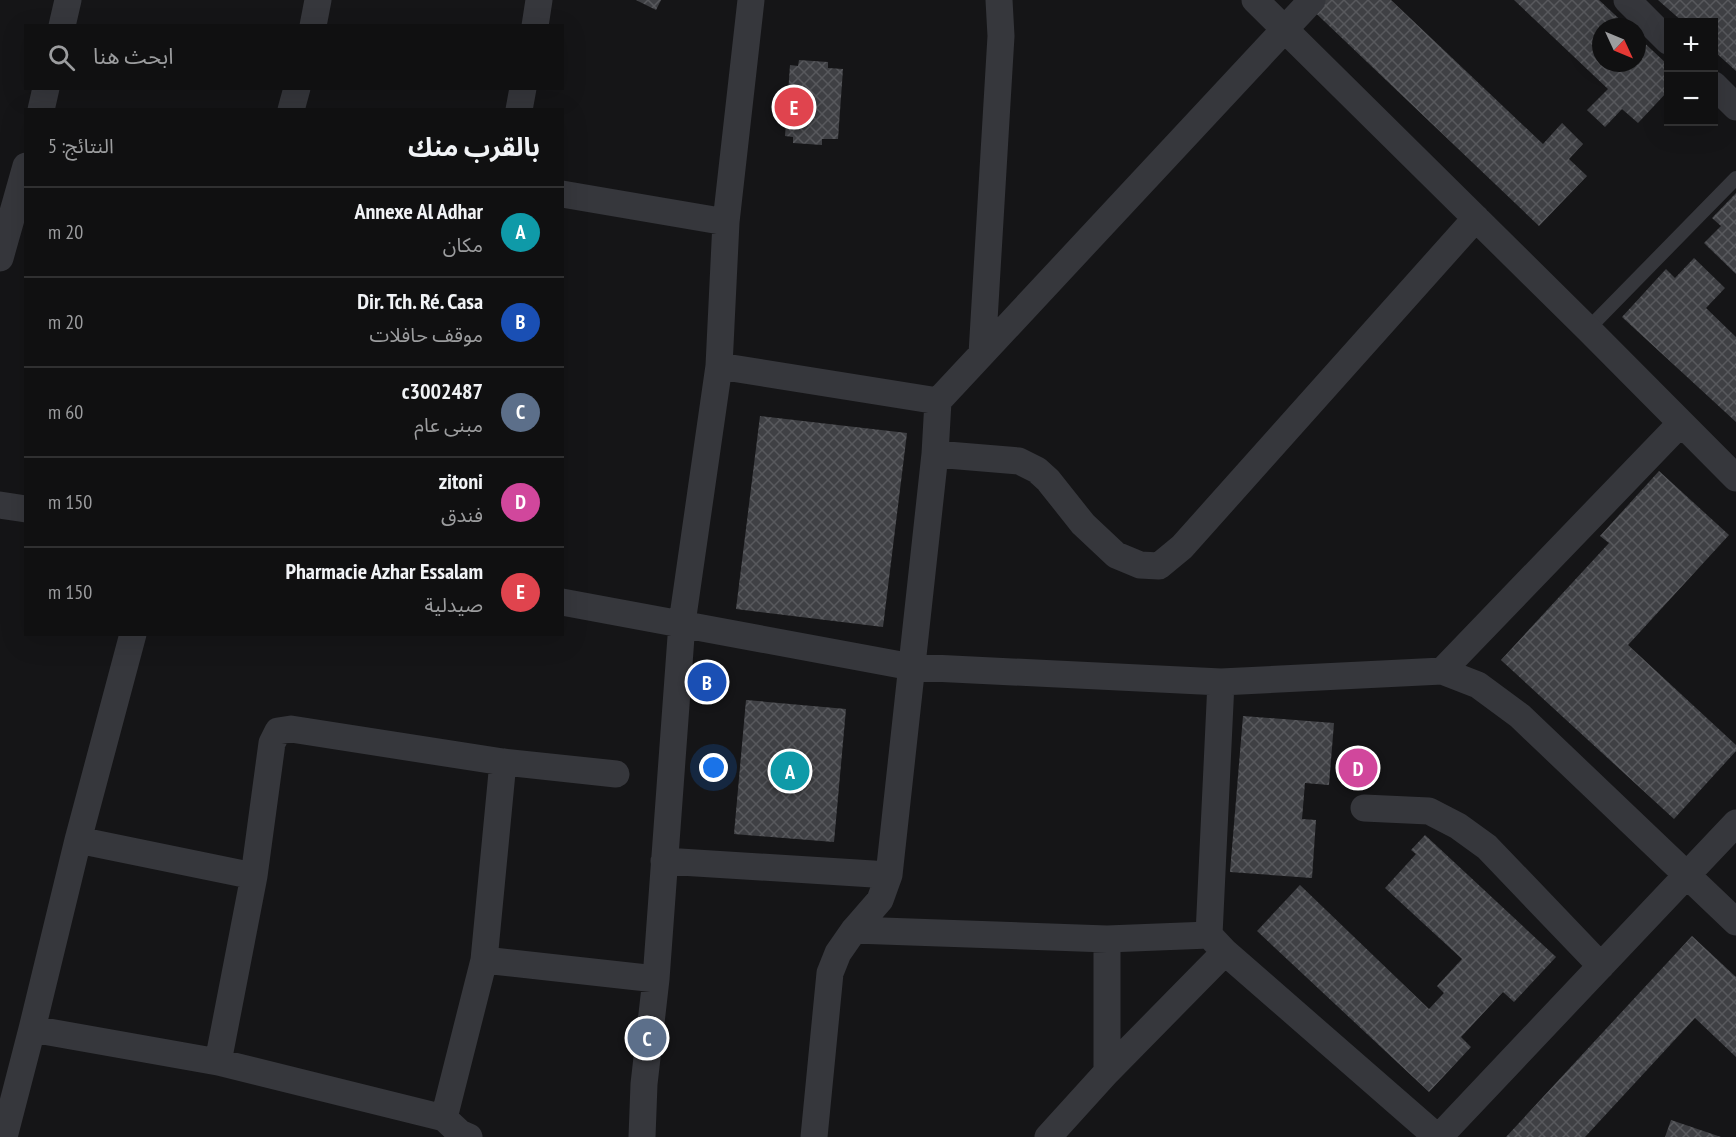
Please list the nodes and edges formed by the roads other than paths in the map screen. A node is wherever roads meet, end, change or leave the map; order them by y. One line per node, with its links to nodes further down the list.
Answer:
1 (68, 0): 9 (street)
2 (318, 0): 10 (street)
3 (539, 0): 11 (street)
4 (751, 0): 26 (street)
5 (999, 0): 29 (street)
6 (1255, 0): 12 (street)
7 (1312, 0): 12 (street)
8 (1627, 0): 13 (street)
9 (62, 24)
10 (313, 24)
11 (535, 24)
12 (1285, 29): 25 (street); 29 (street)
13 (1664, 37)
14 (46, 90): 19 (street)
15 (296, 90): 20 (street)
16 (523, 90): 21 (street)
17 (1718, 90): 18 (street)
18 (1736, 107)
19 (41, 108)
20 (292, 108)
21 (519, 108)
22 (24, 173): 27 (street)
23 (1736, 178): 28 (lane)
24 (564, 194): 26 (street)
25 (1476, 218): 28 (street); 33 (street)
26 (726, 222): 30 (street)
27 (0, 258)
28 (1588, 329): 32 (street)
29 (982, 354): 31 (street)
30 (719, 366): 31 (street); 38 (street)
31 (938, 402): 33 (street)
32 (1680, 423): 34 (street); 41 (street)
33 (935, 454): 40 (street)
34 (1736, 478)
35 (0, 505): 36 (street)
36 (24, 509)
37 (564, 602): 38 (street)
38 (682, 623): 40 (street); 48 (street)
39 (132, 636): 47 (street)
40 (912, 667): 42 (street); 49 (street)
41 (1442, 671): 42 (street); 51 (street)
42 (1221, 682): 55 (street)
43 (503, 762): 44 (street); 50 (street); 56 (street)
44 (616, 774)
45 (1364, 808): 57 (street)
46 (1736, 823): 51 (street)
47 (78, 840): 50 (street); 59 (street)
48 (664, 861): 49 (street); 58 (street)
49 (889, 875): 53 (street)
50 (254, 876): 60 (street)
51 (1688, 876): 52 (street); 57 (street)
52 (1736, 922)
53 (854, 930): 54 (street); 66 (street)
54 (1107, 939): 55 (street); 61 (street)
55 (1217, 944): 61 (street); 68 (street)
56 (484, 960): 58 (street); 62 (street)
57 (1601, 966): 68 (street)
58 (657, 979): 65 (street)
59 (32, 1029): 60 (street); 63 (street)
60 (218, 1062): 62 (street)
61 (1107, 1072): 67 (street)
62 (444, 1118): 64 (street)
63 (4, 1137)
64 (469, 1137)
65 (642, 1137)
66 (814, 1137)
67 (1047, 1137)
68 (1438, 1137)

